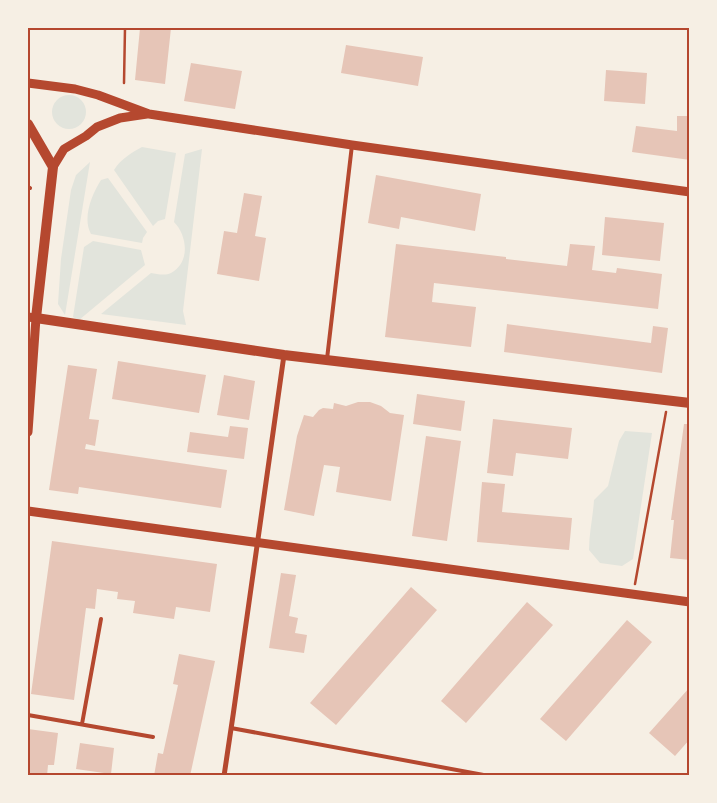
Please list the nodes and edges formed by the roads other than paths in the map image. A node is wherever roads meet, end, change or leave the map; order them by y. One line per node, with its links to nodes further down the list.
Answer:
1 (28, 82): 2 (street)
2 (149, 114): 4 (street); 5 (street)
3 (28, 124): 5 (main road)
4 (352, 145): 6 (street); 9 (lane)
5 (53, 167): 7 (main road)
6 (690, 192)
7 (32, 318): 8 (main road); 11 (street)
8 (284, 355): 9 (main road); 13 (street)
9 (326, 360): 10 (main road)
10 (690, 403)
11 (28, 432)
12 (28, 511): 13 (street)
13 (259, 543): 14 (street); 18 (street)
14 (690, 602)
15 (101, 619): 17 (lane)
16 (28, 715): 17 (lane)
17 (82, 724): 19 (lane)
18 (231, 728): 20 (street); 21 (lane)
19 (153, 737)
20 (224, 776)
21 (489, 776)

